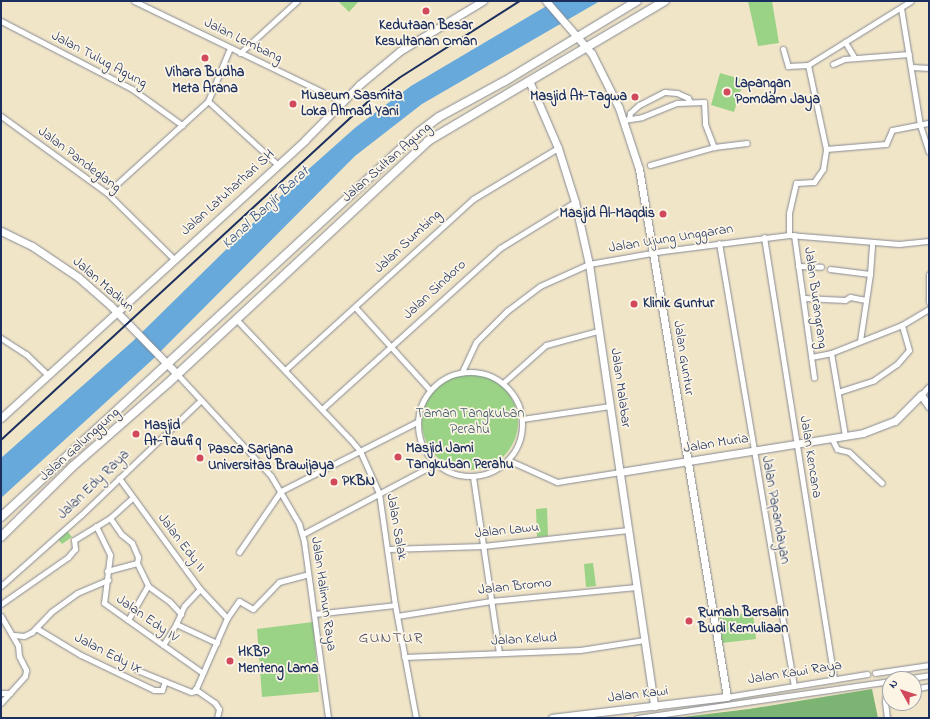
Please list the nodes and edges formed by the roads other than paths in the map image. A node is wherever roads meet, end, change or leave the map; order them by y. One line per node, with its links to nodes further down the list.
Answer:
1 (297, 1): 15 (street)
2 (483, 1): 26 (street, Jalan Latuharhari SH)
3 (546, 1): 10 (street, Jalan Guntur)
4 (637, 1): 10 (main road, Jalan Sultan Agung)
5 (665, 1): 13 (main road, Jalan Sultan Agung)
6 (911, 1): 8 (street)
7 (138, 2): 12 (street, Jalan Lembang)
8 (901, 8): 11 (street); 16 (street)
9 (1, 21): 31 (street, Jalan Tulug Agung)
10 (578, 37): 13 (street, Jalan Guntur); 22 (main road, Jalan Sultan Agung)
11 (845, 42): 17 (street); 19 (street)
12 (230, 48): 15 (street, Jalan Lembang); 25 (street)
13 (587, 48): 23 (main road, Jalan Sultan Agung); 29 (street, Jalan Guntur)
14 (782, 49): 19 (street)
15 (240, 53): 26 (street, Jalan Lembang)
16 (909, 54): 17 (street); 20 (street)
17 (854, 57): 18 (street)
18 (833, 64)
19 (808, 65): 36 (street)
20 (912, 67): 21 (street); 32 (street)
21 (929, 68)
22 (505, 81): 24 (main road); 56 (main road, Jalan Sultan Agung)
23 (530, 83): 24 (main road, Jalan Sultan Agung); 35 (street, Jalan Malabar)
24 (511, 93): 60 (main road, Jalan Sultan Agung)
25 (208, 101): 31 (street); 38 (street)
26 (341, 101): 38 (street, Jalan Latuharhari SH)
27 (690, 102): 29 (street); 29 (street); 34 (street)
28 (1, 116): 40 (street, Jalan Pandeglang)
29 (626, 120): 48 (street, Jalan Guntur)
30 (929, 123): 32 (street)
31 (182, 125): 40 (street)
32 (920, 125): 36 (street); 37 (street)
33 (747, 143): 34 (street)
34 (714, 147): 39 (street)
35 (558, 148): 41 (street, Jalan Malabar); 61 (street, Jalan Sumbing)
36 (826, 149): 43 (street, Jalan Burangrang)
37 (929, 152)
38 (278, 165): 49 (street, Jalan Latuharhari SH)
39 (650, 165)
40 (106, 193): 49 (street, Jalan Pandeglang)
41 (575, 202): 50 (street, Jalan Malabar); 69 (street, Jalan Sindoro)
42 (1, 231): 63 (street, Jalan Madiun)
43 (792, 235): 44 (street, Jalan Ujung Unggaran); 46 (street, Jalan Ujung Unggaran); 51 (street, Jalan Burangrang)
44 (764, 237): 47 (street, Jalan Ujung Unggaran); 92 (street, Jalan Kencana)
45 (929, 240): 46 (street, Jalan Ujung Unggaran)
46 (872, 242): 54 (street)
47 (719, 243): 48 (street, Jalan Ujung Unggaran); 94 (street, Jalan Papandayan)
48 (654, 252): 50 (street, Jalan Ujung Unggaran); 96 (street, Jalan Guntur)
49 (174, 259): 63 (street, Jalan Latuharhari SH)
50 (588, 264): 66 (street, Jalan Malabar); 74 (street, Jalan Ujung Unggaran)
51 (798, 266): 52 (street); 57 (street, Jalan Burangrang)
52 (821, 267)
53 (830, 269): 54 (street)
54 (870, 274): 58 (street)
55 (929, 274): 59 (street)
56 (240, 297): 60 (main road); 72 (main road, Jalan Sultan Agung)
57 (804, 298): 58 (street); 71 (street, Jalan Burangrang)
58 (866, 300): 68 (street)
59 (929, 302)
60 (248, 306): 64 (main road, Jalan Sultan Agung)
61 (355, 307): 69 (street); 73 (street, Jalan Sumbing)
62 (929, 309): 65 (street)
63 (115, 311): 72 (street, Jalan Madiun); 76 (street, Jalan Latuharhari SH)
64 (235, 318): 73 (street, Jalan Salak); 75 (main road, Jalan Sultan Agung)
65 (902, 325): 68 (street); 81 (street)
66 (598, 331): 78 (street); 84 (street, Jalan Malabar)
67 (1, 338): 76 (street)
68 (860, 341): 70 (street)
69 (391, 347): 80 (street); 86 (street, Jalan Sindoro)
70 (831, 352): 71 (street, Jalan Burangrang); 81 (street, Jalan Burangrang)
71 (811, 357): 77 (street)
72 (166, 363): 75 (street, Jalan Madiun); 104 (main road, Jalan Galunggung)
73 (285, 370): 86 (street, Jalan Salak)
74 (462, 372): 78 (street); 80 (street)
75 (177, 374): 83 (street, Jalan Halimun Raya); 106 (main road, Jalan Galunggung)
76 (48, 375): 87 (street, Jalan Latuharhari SH)
77 (814, 378)
78 (503, 383): 88 (street)
79 (929, 386): 82 (street)
80 (430, 390): 89 (street)
81 (838, 392): 90 (street, Jalan Burangrang)
82 (921, 395): 85 (street); 90 (street, Jalan Muria)
83 (201, 400): 100 (street, Jalan Edy Raya); 102 (street, Jalan Halimun Raya)
84 (610, 406): 88 (street); 98 (street, Jalan Malabar)
85 (929, 406)
86 (322, 409): 93 (street, Jalan Salak)
87 (1, 418)
88 (522, 419): 95 (street)
89 (417, 422): 93 (street); 97 (street)
90 (845, 436): 91 (street, Jalan Muria)
91 (832, 439): 92 (street, Jalan Muria); 101 (street)
92 (796, 445): 94 (street, Jalan Muria); 146 (street, Jalan Kencana)
93 (360, 451): 102 (street); 103 (street, Jalan Salak)
94 (753, 451): 96 (street, Jalan Muria); 149 (street, Jalan Papandayan)
95 (508, 460): 98 (street, Jalan Muria); 99 (street)
96 (687, 462): 98 (street, Jalan Muria); 153 (street, Jalan Guntur)
97 (436, 464): 99 (street); 103 (street)
98 (620, 472): 110 (street, Jalan Malabar)
99 (473, 477): 113 (street)
100 (119, 478): 105 (street, Jalan Edy II); 120 (street, Jalan Edy Raya)
101 (882, 483)
102 (281, 491): 111 (street, Jalan Halimun Raya); 115 (street)
103 (379, 493): 111 (street); 114 (street, Jalan Salak)
104 (22, 497): 106 (main road); 107 (main road, Jalan Galunggung)
105 (132, 498): 108 (street); 123 (street, Jalan Edy II)
106 (32, 506): 112 (main road, Jalan Galunggung)
107 (1, 517)
108 (110, 518): 109 (street); 116 (street)
109 (96, 526): 117 (street, Jalan Edy IV); 125 (street)
110 (628, 530): 113 (street, Jalan Lawu); 122 (street, Jalan Malabar)
111 (302, 534): 118 (street, Jalan Halimun Raya)
112 (1, 537)
113 (483, 546): 114 (street, Jalan Lawu); 124 (street)
114 (388, 548): 126 (street, Jalan Salak)
115 (239, 552)
116 (137, 563): 117 (street); 121 (street)
117 (107, 571): 119 (street, Jalan Edy IV)
118 (308, 574): 128 (street, Jalan Halimun Raya); 131 (street)
119 (108, 580): 132 (street, Jalan Edy IV); 134 (street)
120 (1, 586)
121 (148, 586): 127 (street); 132 (street)
122 (636, 587): 124 (street, Jalan Bromo); 136 (street, Jalan Malabar)
123 (200, 589): 127 (street, Jalan Edy IV); 131 (street, Jalan Edy II)
124 (491, 601): 130 (street, Jalan Bromo); 139 (street)
125 (1, 604)
126 (395, 605): 128 (street); 130 (street, Jalan Salak)
127 (181, 614): 133 (street, Jalan Edy IV)
128 (314, 614): 157 (street, Jalan Halimun Raya)
129 (1, 616): 135 (street)
130 (397, 616): 140 (street, Jalan Salak)
131 (227, 618): 137 (street)
132 (128, 620): 138 (street, Jalan Edy IV)
133 (176, 624): 137 (street, Jalan Edy IV); 138 (street)
134 (36, 628): 135 (street); 147 (street, Jalan Edy IX)
135 (14, 636): 152 (street)
136 (641, 640): 139 (street, Jalan Kelud); 155 (street, Jalan Malabar)
137 (217, 643): 143 (street)
138 (164, 645): 143 (street, Jalan Edy IV)
139 (499, 653): 140 (street, Jalan Kelud)
140 (404, 657): 158 (street, Jalan Salak)
141 (929, 665): 144 (street)
142 (138, 670): 147 (street)
143 (203, 673): 150 (street)
144 (875, 673)
145 (867, 674): 146 (street, Jalan Kawi Raya)
146 (834, 679): 149 (street, Jalan Kawi Raya)
147 (165, 681): 150 (street)
148 (882, 682): 160 (street)
149 (794, 686): 153 (street, Jalan Kawi Raya)
150 (196, 689): 156 (street)
151 (1, 693): 152 (street)
152 (10, 693): 154 (street)
153 (726, 697): 155 (street, Jalan Kawi)
154 (1, 703)
155 (654, 706): 159 (street, Jalan Kawi)
156 (217, 718)
157 (328, 718)
158 (416, 718)
159 (552, 718)
160 (637, 718)

